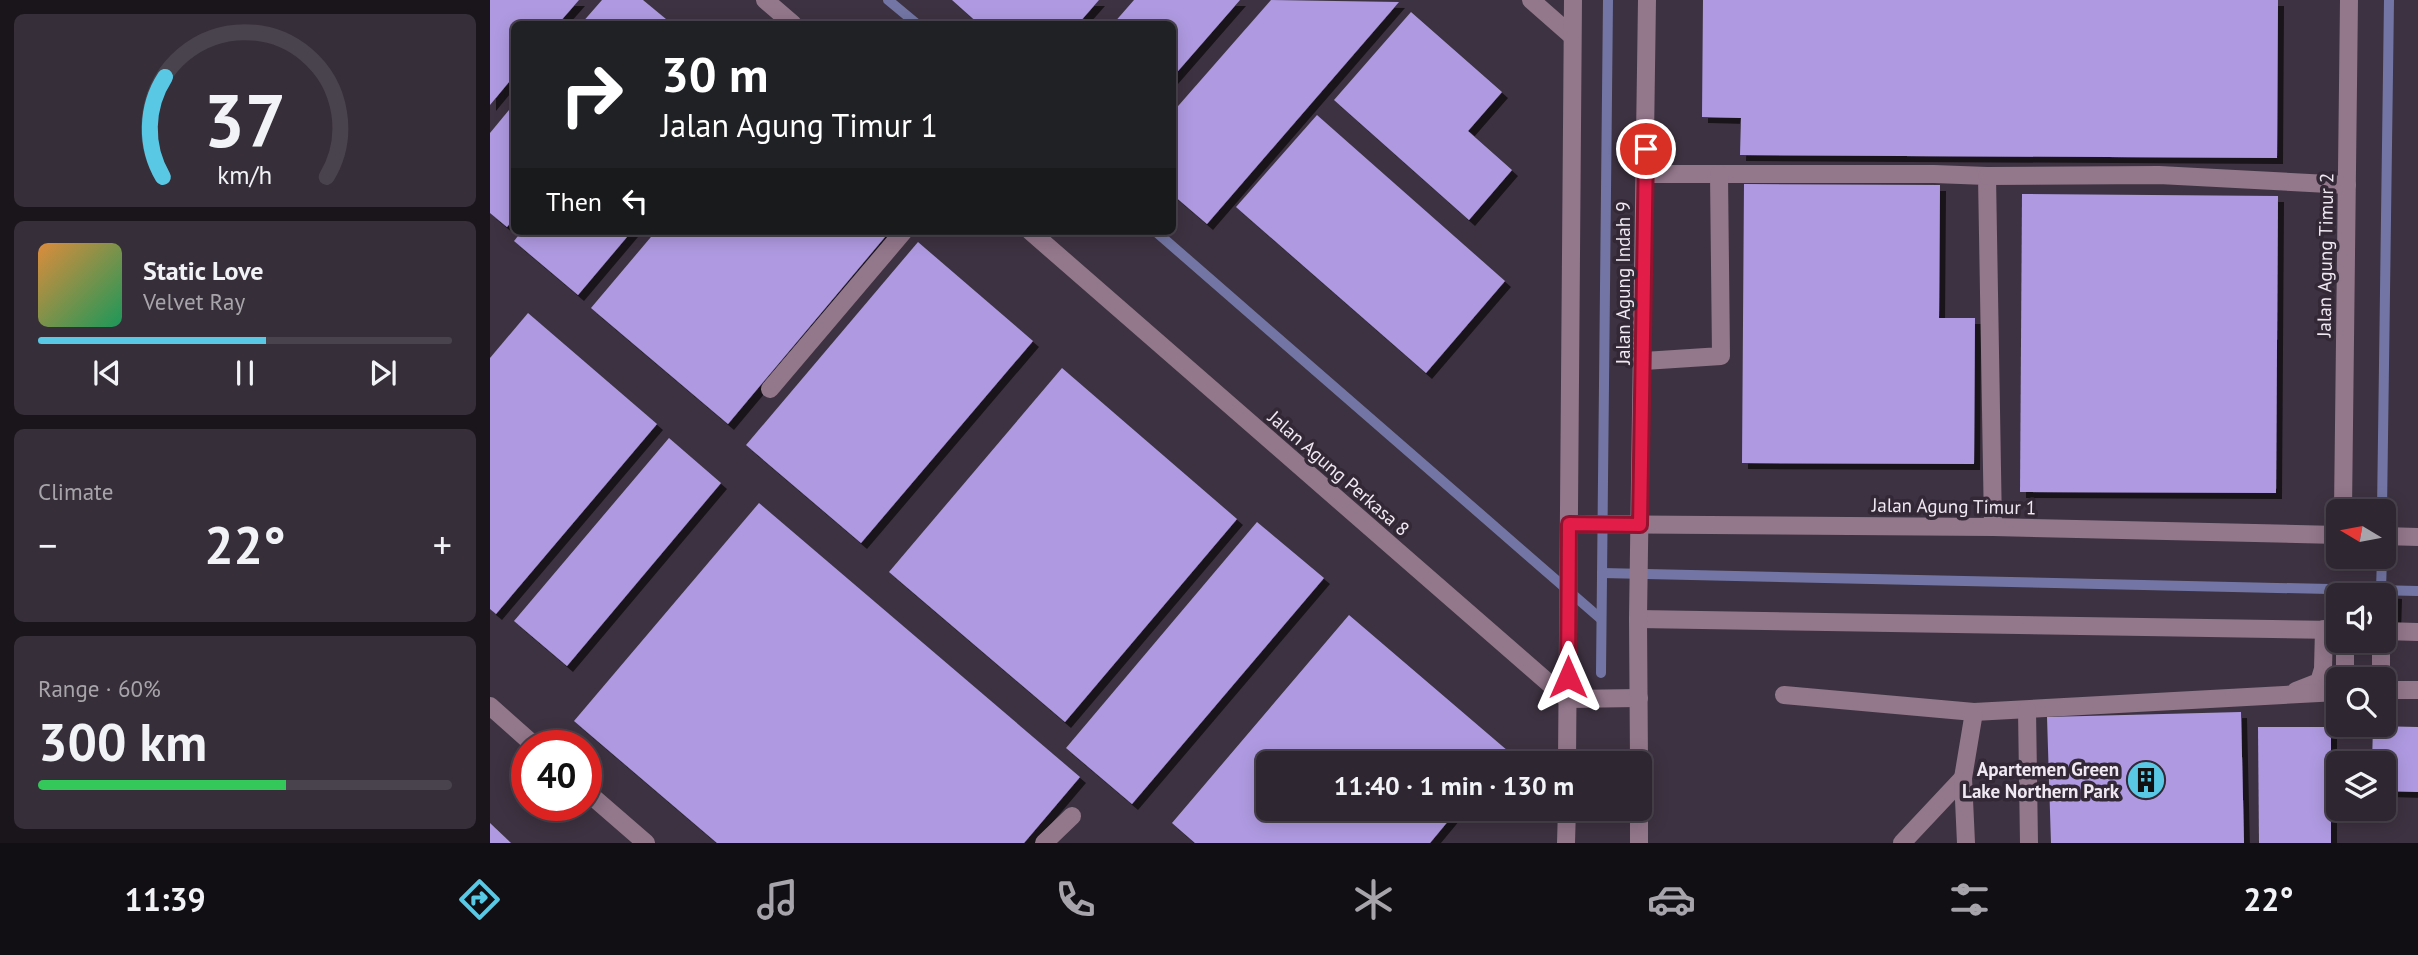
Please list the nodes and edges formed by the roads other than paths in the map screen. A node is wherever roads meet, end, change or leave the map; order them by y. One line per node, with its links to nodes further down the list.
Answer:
1 (765, 0): 6 (street)
2 (1531, 0): 7 (street)
3 (1573, 0): 7 (street)
4 (1647, 0): 8 (street, Jalan Agung Indah 9)
5 (2349, 0): 11 (street, Jalan Agung Timur 2)
6 (790, 21)
7 (1572, 36): 17 (street)
8 (1645, 174): 9 (street); 14 (street, Jalan Agung Indah 9)
9 (1718, 174): 10 (street); 14 (street)
10 (1987, 176): 11 (street); 18 (street)
11 (2347, 185): 16 (street, Jalan Agung Timur 2)
12 (901, 235): 15 (street)
13 (1035, 235): 34 (street, Jalan Agung Perkasa 8)
14 (1644, 360): 19 (street, Jalan Agung Indah 9)
15 (770, 389)
16 (2343, 499)
17 (1569, 524): 19 (street, Jalan Agung Timur 1); 34 (street)
18 (1993, 527): 19 (street, Jalan Agung Timur 1); 20 (street, Jalan Agung Timur 1)
19 (1636, 530): 23 (street, Jalan Agung Indah 9)
20 (2326, 535)
21 (2396, 536): 22 (street)
22 (2417, 537)
23 (1638, 611): 24 (street); 33 (street, Jalan Agung Indah 9)
24 (2326, 630)
25 (2396, 631): 26 (street)
26 (2418, 632)
27 (2326, 653): 31 (street)
28 (2396, 690): 29 (street)
29 (2418, 690)
30 (2326, 692): 31 (street)
31 (2283, 694): 36 (street)
32 (1784, 695): 37 (street)
33 (1639, 698): 34 (street); 40 (street, Jalan Agung Indah 9)
34 (1567, 699): 39 (street)
35 (490, 706): 38 (street)
36 (2027, 710): 37 (street); 52 (street)
37 (1974, 712): 41 (street)
38 (517, 730)
39 (1567, 751)
40 (1639, 751)
41 (1963, 778): 50 (street); 51 (street)
42 (602, 805): 46 (street)
43 (1072, 816): 47 (street)
44 (1567, 821): 48 (street)
45 (1639, 821): 49 (street)
46 (646, 843)
47 (1044, 843)
48 (1566, 843)
49 (1639, 843)
50 (1902, 843)
51 (1966, 843)
52 (2029, 843)

